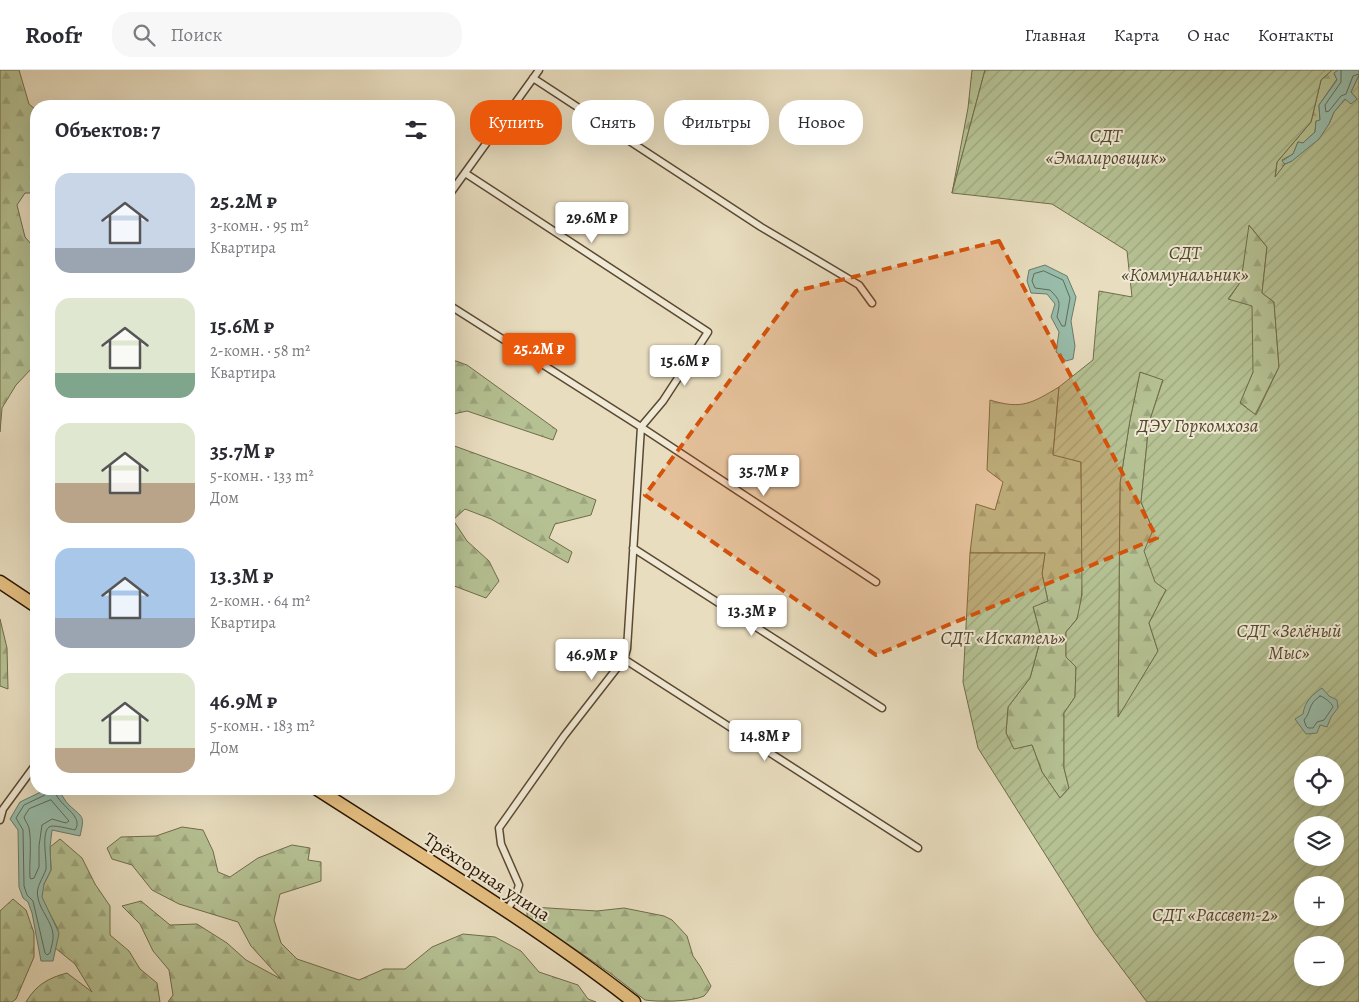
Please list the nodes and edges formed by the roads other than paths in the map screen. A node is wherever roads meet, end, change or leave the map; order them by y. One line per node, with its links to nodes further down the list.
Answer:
1 (539, 70): 2 (street)
2 (533, 78): 3 (street); 5 (street)
3 (466, 173): 4 (street); 7 (street)
4 (455, 187)
5 (872, 304)
6 (455, 309): 7 (street)
7 (641, 427): 8 (street); 10 (street)
8 (634, 548): 12 (street); 13 (street)
9 (0, 582): 11 (highway)
10 (876, 582)
11 (30, 602)
12 (624, 659): 17 (street); 18 (street)
13 (882, 708)
14 (30, 772): 16 (street)
15 (326, 795): 18 (highway, Трёхгорная улица)
16 (0, 820)
17 (918, 848)
18 (506, 911): 19 (highway, Трёхгорная улица)
19 (634, 1002)

